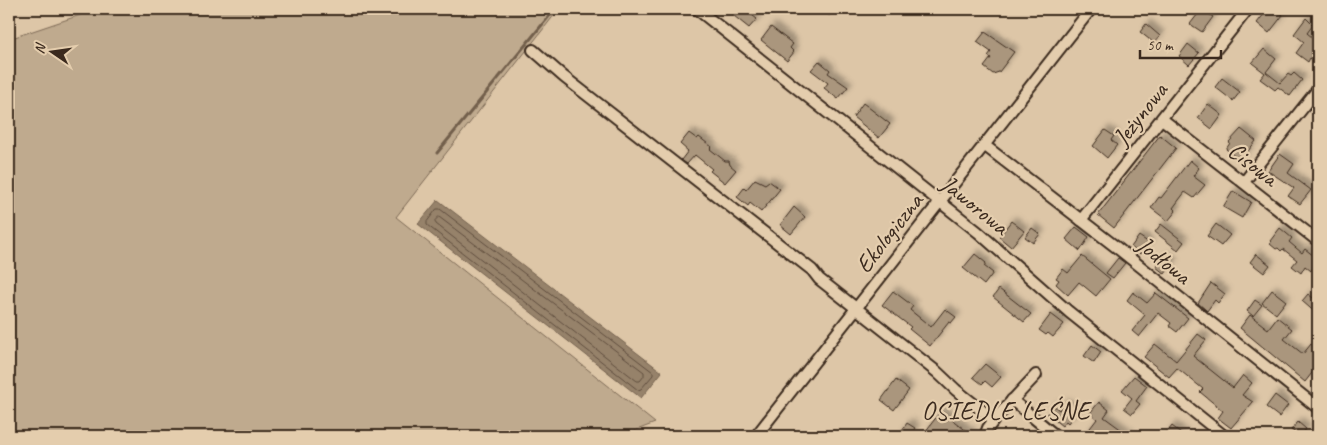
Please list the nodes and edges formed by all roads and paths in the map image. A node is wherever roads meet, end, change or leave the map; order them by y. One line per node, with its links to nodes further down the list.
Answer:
1 (697, 9): 9 (street, Jaworowa)
2 (1091, 9): 7 (street, Ekologiczna)
3 (1248, 9): 6 (street, Jeżynowa)
4 (533, 50): 12 (street)
5 (1318, 89): 8 (street)
6 (1162, 119): 8 (street, Cisowa); 10 (street, Jeżynowa)
7 (984, 145): 9 (street, Ekologiczna); 10 (street, Jodłowa)
8 (1244, 182): 11 (street, Cisowa)
9 (940, 201): 12 (street, Ekologiczna); 20 (street, Jaworowa)
10 (1081, 220): 15 (street, Jodłowa)
11 (1318, 241)
12 (855, 308): 16 (street); 17 (street, Ekologiczna)
13 (1036, 374): 14 (street)
14 (1012, 400): 16 (street); 19 (street)
15 (1318, 408)
16 (994, 420): 18 (street)
17 (756, 436)
18 (985, 436)
19 (1056, 436)
20 (1224, 436)

